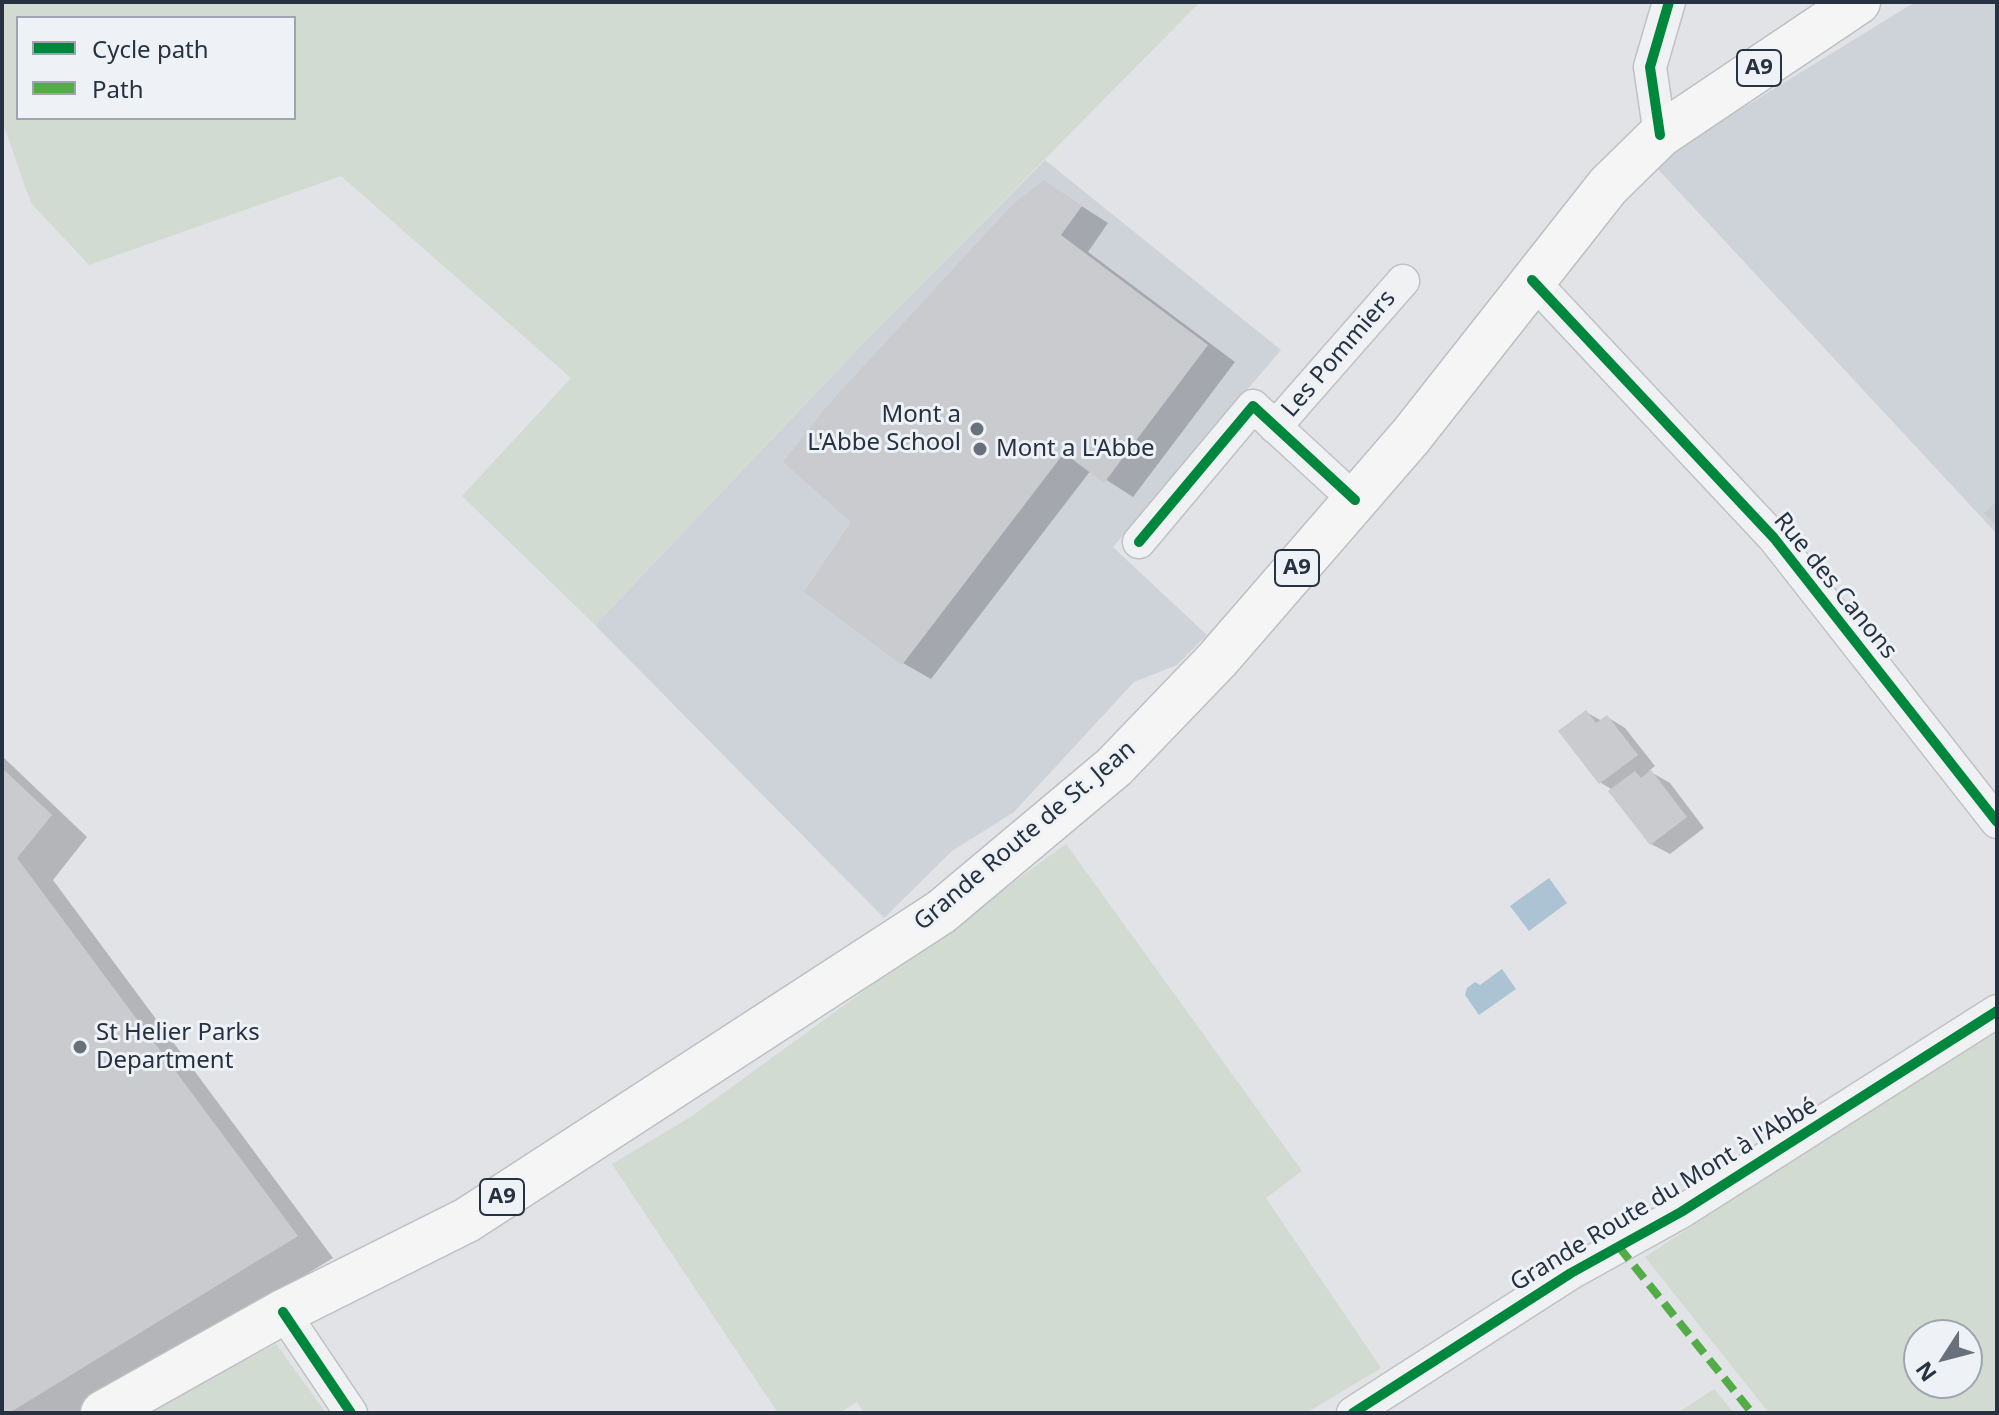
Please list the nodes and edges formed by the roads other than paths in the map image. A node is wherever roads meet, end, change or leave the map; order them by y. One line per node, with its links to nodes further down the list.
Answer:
1 (1669, 2): 3 (street)
2 (1858, 2): 3 (main road, Grande Route de St. Jean / A9)
3 (1660, 135): 4 (main road, Grande Route de St. Jean / A9)
4 (1532, 280): 7 (main road, Grande Route de St. Jean / A9); 9 (street, Rue des Canons)
5 (1403, 281): 6 (street, Les Pommiers)
6 (1275, 427): 7 (street, Les Pommiers); 8 (street, Les Pommiers)
7 (1355, 500): 11 (main road, Grande Route de St. Jean / A9)
8 (1139, 542)
9 (1997, 822)
10 (1997, 1011): 14 (street, Grande Route du Mont à l'Abbé)
11 (283, 1312): 12 (main road, Grande Route de St. Jean / A9); 13 (street)
12 (103, 1413)
13 (351, 1413)
14 (1353, 1413)

